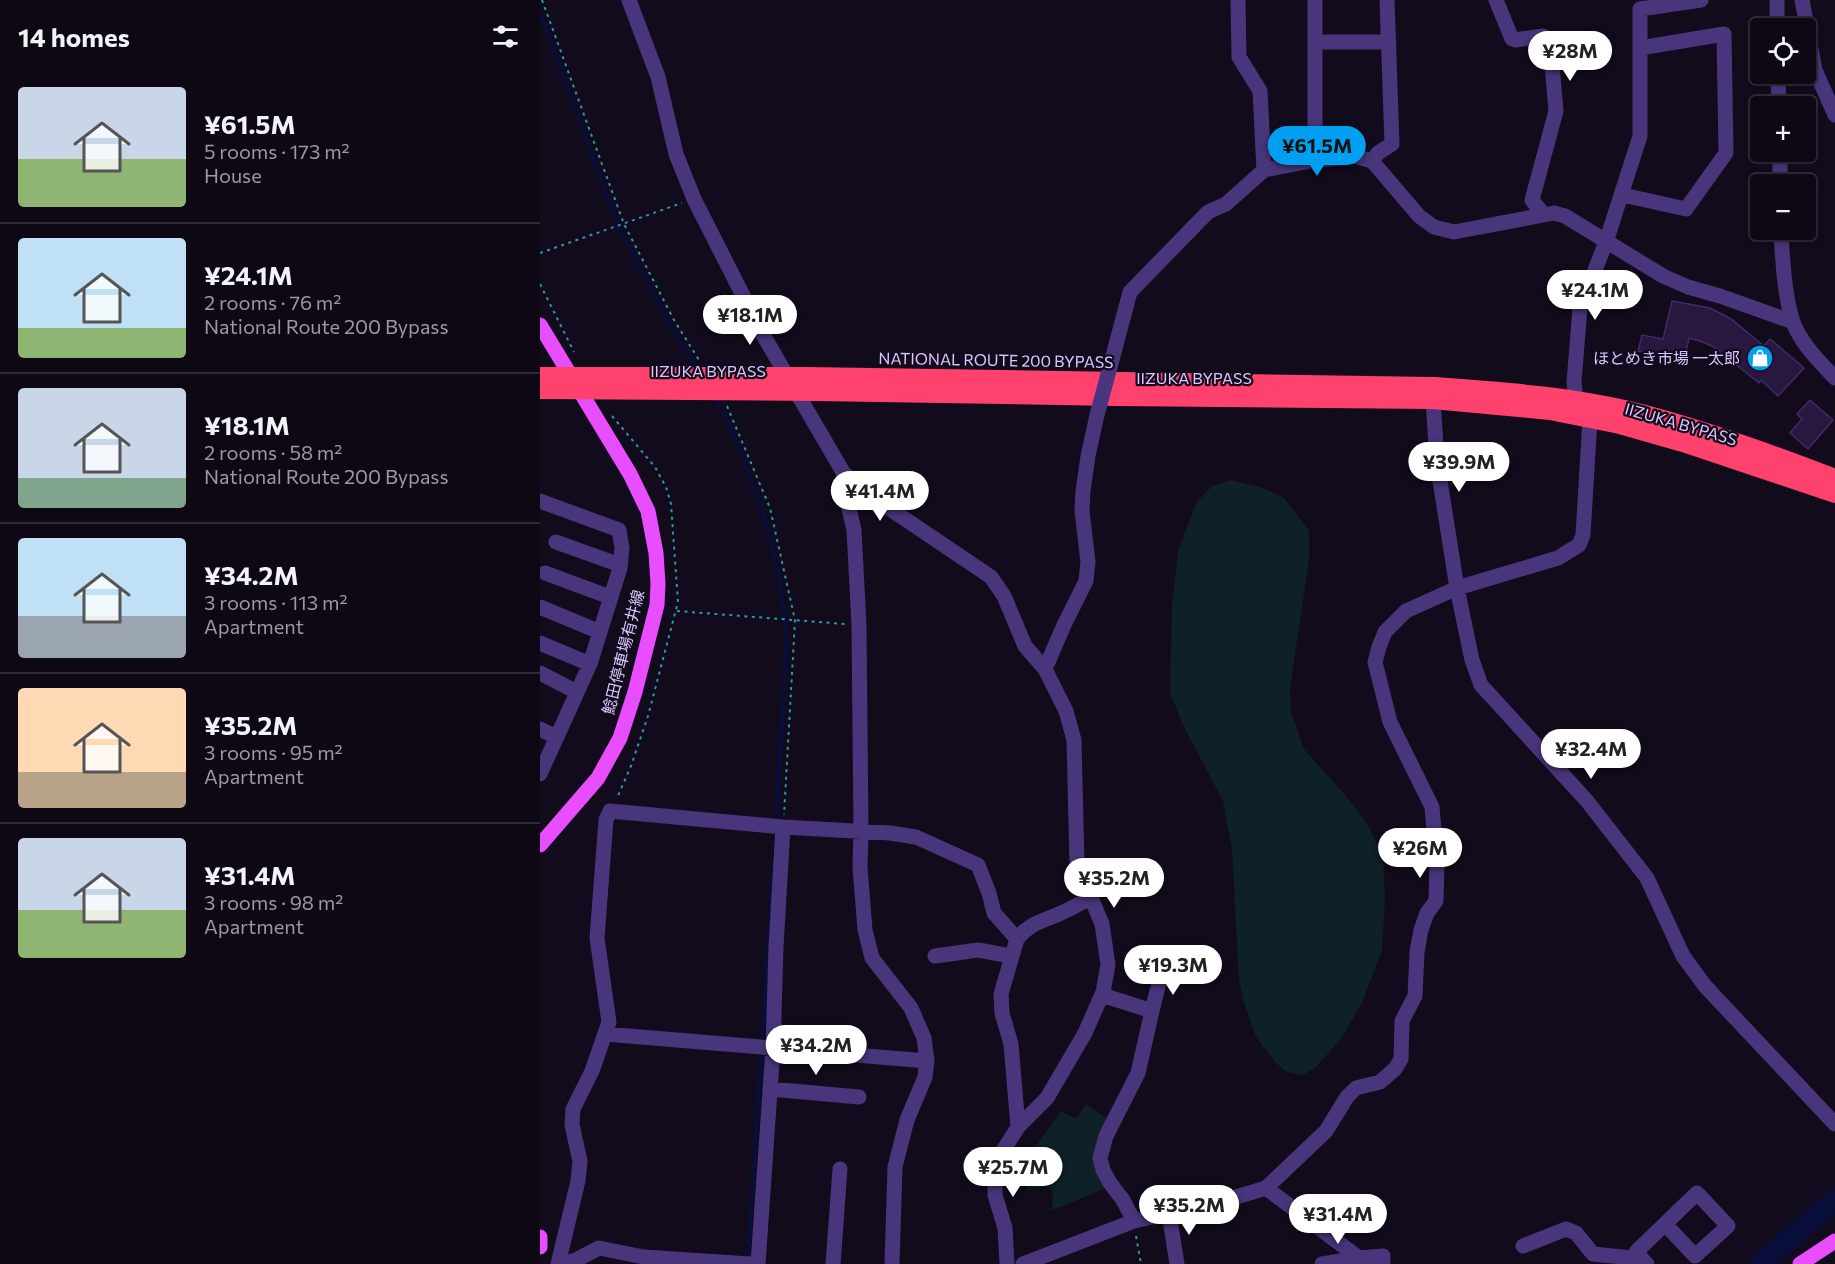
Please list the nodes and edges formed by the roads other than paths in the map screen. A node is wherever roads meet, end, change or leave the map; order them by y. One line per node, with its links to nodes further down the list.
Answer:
1 (629, 0): 32 (street)
2 (1238, 0): 18 (street)
3 (1315, 0): 12 (street)
4 (1387, 0): 13 (street)
5 (1496, 0): 20 (street)
6 (1701, 0): 9 (street)
7 (1777, 0): 11 (street)
8 (1802, 0): 15 (street)
9 (1676, 2): 10 (street)
10 (1634, 5): 14 (street)
11 (1777, 18)
12 (1315, 42): 13 (street); 16 (street)
13 (1389, 42): 17 (street)
14 (1640, 48): 19 (street); 19 (street)
15 (1835, 115)
16 (1315, 161): 17 (street); 18 (street)
17 (1372, 161): 20 (street)
18 (1264, 170): 45 (street, bridge)
19 (1623, 195): 22 (street)
20 (1543, 214): 22 (street)
21 (1782, 240): 23 (street)
22 (1606, 242): 23 (street); 30 (street)
23 (1793, 322): 26 (street)
24 (540, 325): 53 (main road, 鯰田停車場有井線)
25 (540, 376): 27 (highway, NATIONAL ROUTE 200 BYPASS, bridge)
26 (1835, 378)
27 (811, 384): 28 (highway, IIZUKA BYPASS, bridge); 29 (highway, IIZUKA BYPASS); 30 (highway, NATIONAL ROUTE 200 BYPASS)
28 (540, 390)
29 (1433, 400): 31 (highway, IIZUKA BYPASS); 39 (street)
30 (1576, 400): 31 (street); 33 (highway, NATIONAL ROUTE 200 BYPASS)
31 (1590, 420): 34 (highway, IIZUKA BYPASS); 39 (street)
32 (843, 472): 45 (street); 52 (street)
33 (1835, 478)
34 (1835, 494)
35 (540, 501): 37 (street)
36 (556, 542): 37 (street)
37 (620, 565): 40 (street)
38 (545, 573): 40 (street)
39 (1457, 588): 66 (street); 69 (street)
40 (610, 597): 42 (street)
41 (540, 608): 42 (street)
42 (600, 632): 44 (street)
43 (540, 643): 44 (street)
44 (590, 664): 47 (street)
45 (1045, 669): 54 (street)
46 (540, 673): 47 (street)
47 (577, 692): 49 (street)
48 (540, 729): 49 (street)
49 (556, 737): 50 (street)
50 (540, 774)
51 (783, 826): 52 (street); 61 (street); 62 (street)
52 (861, 831): 55 (street); 63 (street)
53 (540, 845)
54 (1090, 898): 55 (street); 59 (street)
55 (1017, 939): 57 (street)
56 (935, 956): 57 (street)
57 (1011, 956): 67 (street)
58 (1162, 971): 60 (street)
59 (1102, 995): 60 (street); 67 (street)
60 (1152, 1011): 71 (street)
61 (605, 1034): 62 (street); 79 (street)
62 (773, 1048): 63 (street); 64 (street)
63 (927, 1061): 84 (street)
64 (770, 1089): 65 (street); 82 (street)
65 (859, 1097)
66 (1835, 1124)
67 (1018, 1127): 85 (street)
68 (840, 1169): 83 (street)
69 (1266, 1188): 70 (street); 77 (street)
70 (1169, 1214): 71 (street); 87 (street)
71 (1134, 1221): 86 (street)
72 (1665, 1224): 78 (street)
73 (540, 1237): 75 (main road)
74 (1835, 1240): 90 (main road)
75 (540, 1246)
76 (1523, 1246): 78 (street)
77 (1352, 1261): 88 (street); 89 (street)
78 (1644, 1261)
79 (560, 1264): 80 (street)
80 (741, 1264): 81 (street)
81 (750, 1264)
82 (758, 1264)
83 (833, 1264)
84 (892, 1264)
85 (1007, 1264)
86 (1023, 1264)
87 (1177, 1264)
88 (1322, 1264)
89 (1383, 1264)
90 (1800, 1264)

